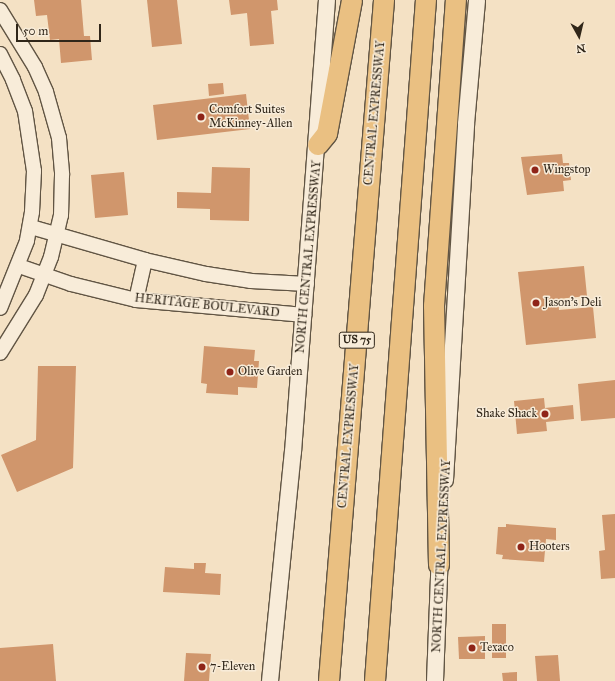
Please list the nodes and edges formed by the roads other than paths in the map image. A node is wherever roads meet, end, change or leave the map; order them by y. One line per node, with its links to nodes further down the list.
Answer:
1 (327, 0): 9 (main road, NORTH CENTRAL EXPRESSWAY)
2 (352, 0): 9 (highway)
3 (384, 0): 22 (highway, CENTRAL EXPRESSWAY / US 75)
4 (426, 0): 23 (highway)
5 (456, 0): 20 (highway)
6 (477, 0): 20 (main road, NORTH CENTRAL EXPRESSWAY)
7 (0, 10): 11 (street)
8 (0, 54): 10 (street)
9 (318, 145): 15 (main road, NORTH CENTRAL EXPRESSWAY)
10 (31, 227): 11 (street); 13 (street)
11 (58, 234): 12 (street); 14 (street)
12 (145, 260): 15 (street); 16 (street)
13 (19, 266): 14 (street, HERITAGE BOULEVARD); 17 (street)
14 (45, 276): 16 (street, HERITAGE BOULEVARD); 19 (street)
15 (307, 284): 18 (main road, NORTH CENTRAL EXPRESSWAY)
16 (136, 300): 18 (street, HERITAGE BOULEVARD)
17 (0, 308)
18 (304, 315): 21 (main road, NORTH CENTRAL EXPRESSWAY)
19 (0, 353)
20 (439, 565): 24 (main road, NORTH CENTRAL EXPRESSWAY)
21 (270, 681)
22 (329, 681)
23 (375, 681)
24 (435, 681)

